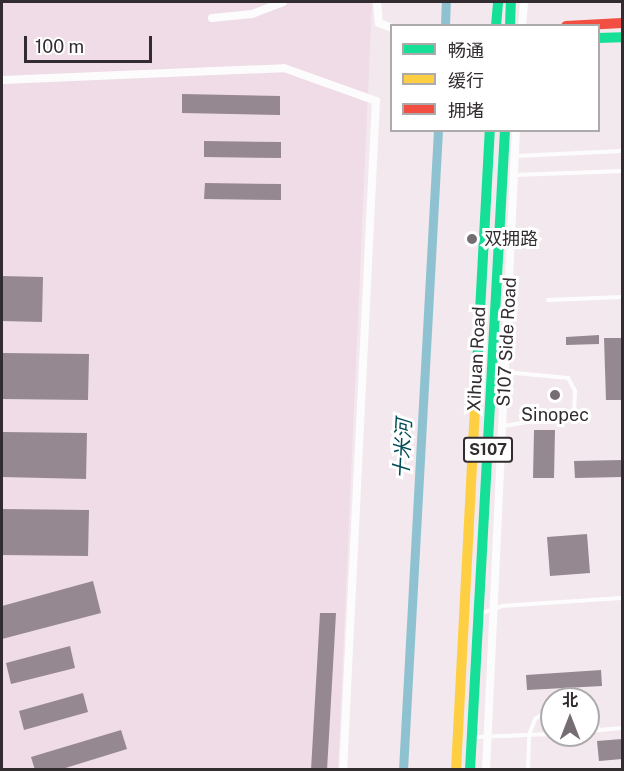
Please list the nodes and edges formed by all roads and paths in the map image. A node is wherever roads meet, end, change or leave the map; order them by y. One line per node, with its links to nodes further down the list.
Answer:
1 (283, 2): 6 (street)
2 (377, 2): 12 (street)
3 (498, 2): 8 (main road)
4 (511, 2): 9 (main road)
5 (524, 2): 10 (street)
6 (212, 18)
7 (622, 23): 11 (main road)
8 (496, 24)
9 (510, 24)
10 (522, 24)
11 (600, 24)
12 (390, 27)
13 (622, 37): 14 (main road)
14 (600, 38)
15 (2, 80): 43 (street)
16 (490, 132): 20 (main road, Xihuan Road / S107)
17 (504, 132): 21 (main road, Xihuan Road / S107)
18 (515, 132): 21 (street, S107 Side Road)
19 (622, 151): 21 (lane)
20 (489, 155): 21 (lane); 23 (main road, Xihuan Road / S107)
21 (509, 156): 24 (main road, Xihuan Road / S107); 25 (street, S107 Side Road)
22 (622, 171): 25 (lane)
23 (487, 172): 24 (lane); 42 (main road, Xihuan Road / S107)
24 (502, 173): 25 (lane); 28 (main road, Xihuan Road / S107)
25 (514, 175): 29 (street, S107 Side Road)
26 (622, 297): 27 (lane)
27 (548, 300)
28 (492, 372): 29 (lane); 31 (main road, Xihuan Road / S107)
29 (506, 372): 30 (street, S107 Side Road); 30 (lane)
30 (503, 426): 31 (lane); 33 (street, S107 Side Road)
31 (490, 428): 34 (main road, Xihuan Road / S107)
32 (622, 598): 33 (lane)
33 (494, 610): 34 (lane); 41 (street, S107 Side Road)
34 (479, 614): 40 (main road, Xihuan Road / S107)
35 (540, 716): 38 (lane)
36 (622, 728): 37 (lane)
37 (600, 730)
38 (529, 735): 39 (lane); 41 (lane); 47 (lane)
39 (540, 735)
40 (472, 737): 41 (lane); 42 (lane); 45 (main road, Xihuan Road / S107)
41 (487, 737): 46 (street, S107 Side Road)
42 (457, 738): 44 (main road, Xihuan Road / S107)
43 (343, 770)
44 (456, 770)
45 (470, 770)
46 (486, 770)
47 (528, 770)

